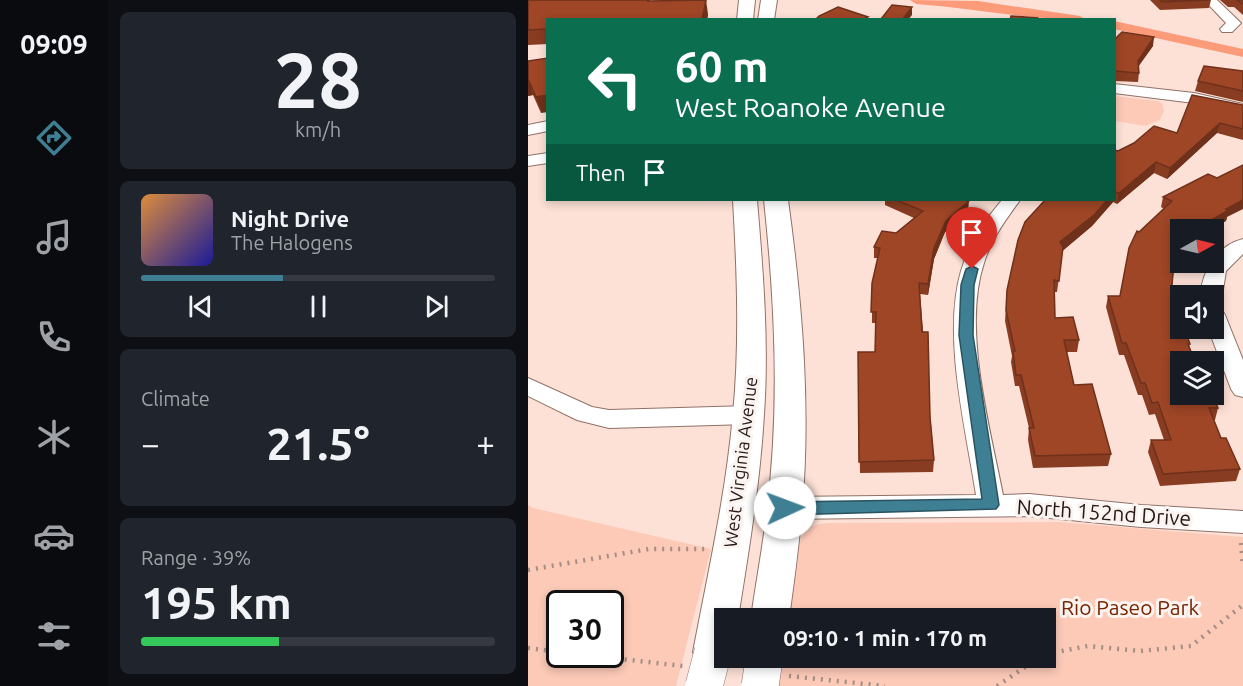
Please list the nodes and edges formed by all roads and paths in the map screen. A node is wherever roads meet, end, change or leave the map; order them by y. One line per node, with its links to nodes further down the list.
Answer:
1 (1210, 0): 4 (street)
2 (769, 1): 3 (main road)
3 (766, 18)
4 (1227, 29)
5 (1116, 88): 6 (street)
6 (1243, 109)
7 (546, 126): 8 (street)
8 (528, 130)
9 (546, 158): 10 (street)
10 (528, 161)
11 (745, 201): 19 (main road, West Virginia Avenue)
12 (776, 201): 21 (main road)
13 (1010, 201): 20 (street)
14 (1243, 245): 15 (street)
15 (1211, 285)
16 (1223, 339): 18 (street)
17 (528, 386): 19 (street)
18 (1243, 389)
19 (749, 415): 23 (main road, West Virginia Avenue)
20 (991, 505): 21 (street, North 152nd Drive); 22 (street, North 152nd Drive)
21 (785, 508): 26 (main road)
22 (1243, 522)
23 (730, 549): 24 (path); 31 (main road, West Virginia Avenue)
24 (528, 570)
25 (1243, 605): 29 (path)
26 (771, 608)
27 (528, 648): 28 (path)
28 (546, 650)
29 (1056, 652)
30 (1024, 668): 32 (path)
31 (709, 669)
32 (997, 686)

